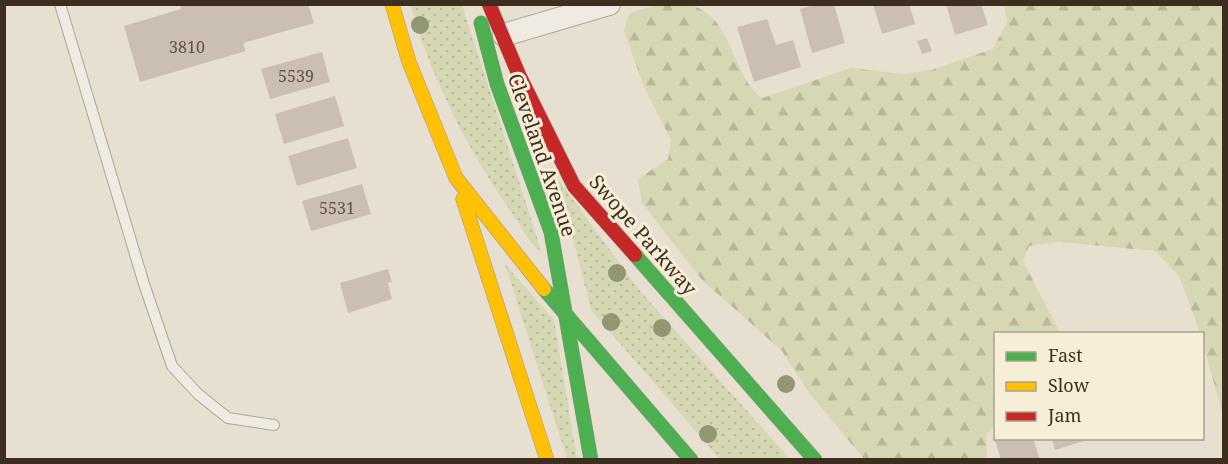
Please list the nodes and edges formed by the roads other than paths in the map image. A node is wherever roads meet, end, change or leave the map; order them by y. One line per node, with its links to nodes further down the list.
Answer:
1 (60, 4): 9 (lane)
2 (392, 4): 7 (main road)
3 (479, 4): 8 (main road, Cleveland Avenue)
4 (489, 4): 6 (main road, Swope Parkway)
5 (609, 4): 6 (street)
6 (504, 35): 13 (main road, Swope Parkway)
7 (456, 178): 8 (main road); 10 (main road)
8 (567, 319): 11 (main road, Cleveland Avenue); 12 (main road)
9 (274, 425)
10 (548, 459)
11 (591, 459)
12 (691, 459)
13 (815, 459)

